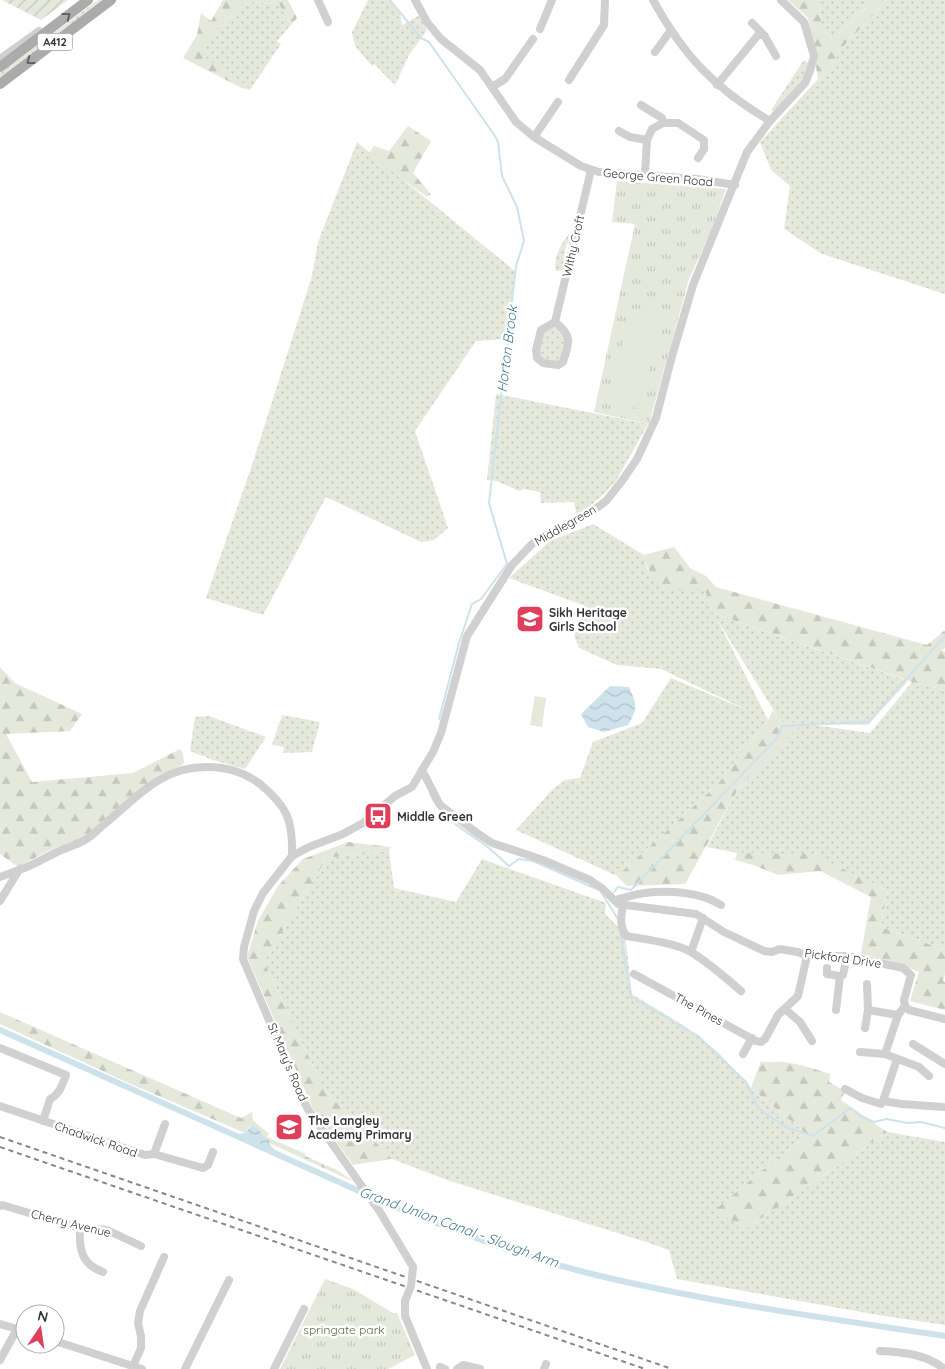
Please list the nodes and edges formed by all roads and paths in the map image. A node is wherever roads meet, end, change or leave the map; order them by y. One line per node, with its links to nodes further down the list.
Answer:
1 (88, 0): 19 (main road, A412, one-way to 1)
2 (111, 0): 21 (main road, A412, one-way to 21)
3 (318, 0): 9 (street)
4 (416, 0): 23 (street, George Green Road)
5 (552, 0): 12 (street)
6 (605, 0): 20 (street)
7 (653, 0): 13 (street)
8 (781, 0): 26 (street, Middlegreen)
9 (328, 22)
10 (752, 23): 14 (street)
11 (45, 27): 18 (street)
12 (540, 28)
13 (671, 30): 16 (street); 22 (street)
14 (764, 35): 17 (street); 22 (street)
15 (533, 39): 23 (street)
16 (656, 52)
17 (776, 56)
18 (0, 59)
19 (0, 66)
20 (569, 80)
21 (0, 84)
22 (717, 85): 26 (street)
23 (492, 87): 29 (street, George Green Road)
24 (558, 102): 29 (street)
25 (641, 105): 27 (street)
26 (770, 121): 34 (street, Middlegreen)
27 (663, 123): 30 (street); 31 (street)
28 (619, 131): 30 (street)
29 (534, 137): 32 (street, George Green Road)
30 (647, 140): 33 (street)
31 (698, 158)
32 (591, 170): 33 (street, George Green Road); 35 (street, Withy Croft)
33 (645, 174): 34 (street, George Green Road)
34 (735, 185): 36 (street, Middlegreen)
35 (555, 322): 35 (street)
36 (422, 770): 37 (street, Middlegreen); 41 (street)
37 (292, 856): 38 (street); 96 (street, St Mary's Road, bridge)
38 (19, 870): 39 (street); 40 (street)
39 (0, 877)
40 (0, 901)
41 (619, 903): 42 (street); 43 (street, Pickford Drive); 44 (street)
42 (721, 905)
43 (703, 918): 44 (street); 45 (street, Pickford Drive)
44 (691, 952): 51 (street)
45 (807, 956): 46 (street, Pickford Drive); 53 (street)
46 (848, 956): 49 (street); 52 (street, Pickford Drive)
47 (827, 968): 49 (street)
48 (634, 974): 59 (street, The Pines)
49 (840, 976): 54 (street)
50 (867, 984): 55 (street)
51 (741, 991)
52 (905, 1006): 56 (street); 57 (street)
53 (785, 1008): 59 (street, The Pines); 60 (street)
54 (836, 1010)
55 (868, 1010): 56 (street); 58 (street)
56 (898, 1015): 65 (street)
57 (945, 1019)
58 (865, 1028)
59 (752, 1038): 64 (street)
60 (812, 1041)
61 (913, 1044): 67 (street)
62 (0, 1048): 73 (street)
63 (860, 1052): 65 (street)
64 (743, 1054)
65 (885, 1054): 66 (street)
66 (898, 1059): 68 (street); 70 (street)
67 (945, 1064)
68 (929, 1076)
69 (845, 1089): 70 (street)
70 (883, 1101): 72 (street)
71 (0, 1106): 73 (street, Chadwick Road)
72 (942, 1107)
73 (43, 1121): 76 (street, Chadwick Road)
74 (165, 1124): 76 (street)
75 (213, 1152): 76 (street, Chadwick Road)
76 (154, 1154)
77 (0, 1206): 78 (street, Cherry Avenue)
78 (80, 1228): 79 (street, Cherry Avenue); 81 (street)
79 (141, 1246)
80 (164, 1257): 91 (street)
81 (103, 1272)
82 (228, 1280): 94 (street)
83 (304, 1309): 95 (street)
84 (0, 1324): 85 (street)
85 (15, 1328)
86 (15, 1339): 89 (street)
87 (65, 1344): 90 (street)
88 (880, 1351): 99 (street)
89 (0, 1360)
90 (120, 1361): 91 (street); 92 (street)
91 (134, 1366): 93 (street)
92 (116, 1369)
93 (142, 1369)
94 (186, 1369)
95 (274, 1369)
96 (427, 1369)
97 (457, 1369): 98 (street)
98 (480, 1369)
99 (944, 1369)

